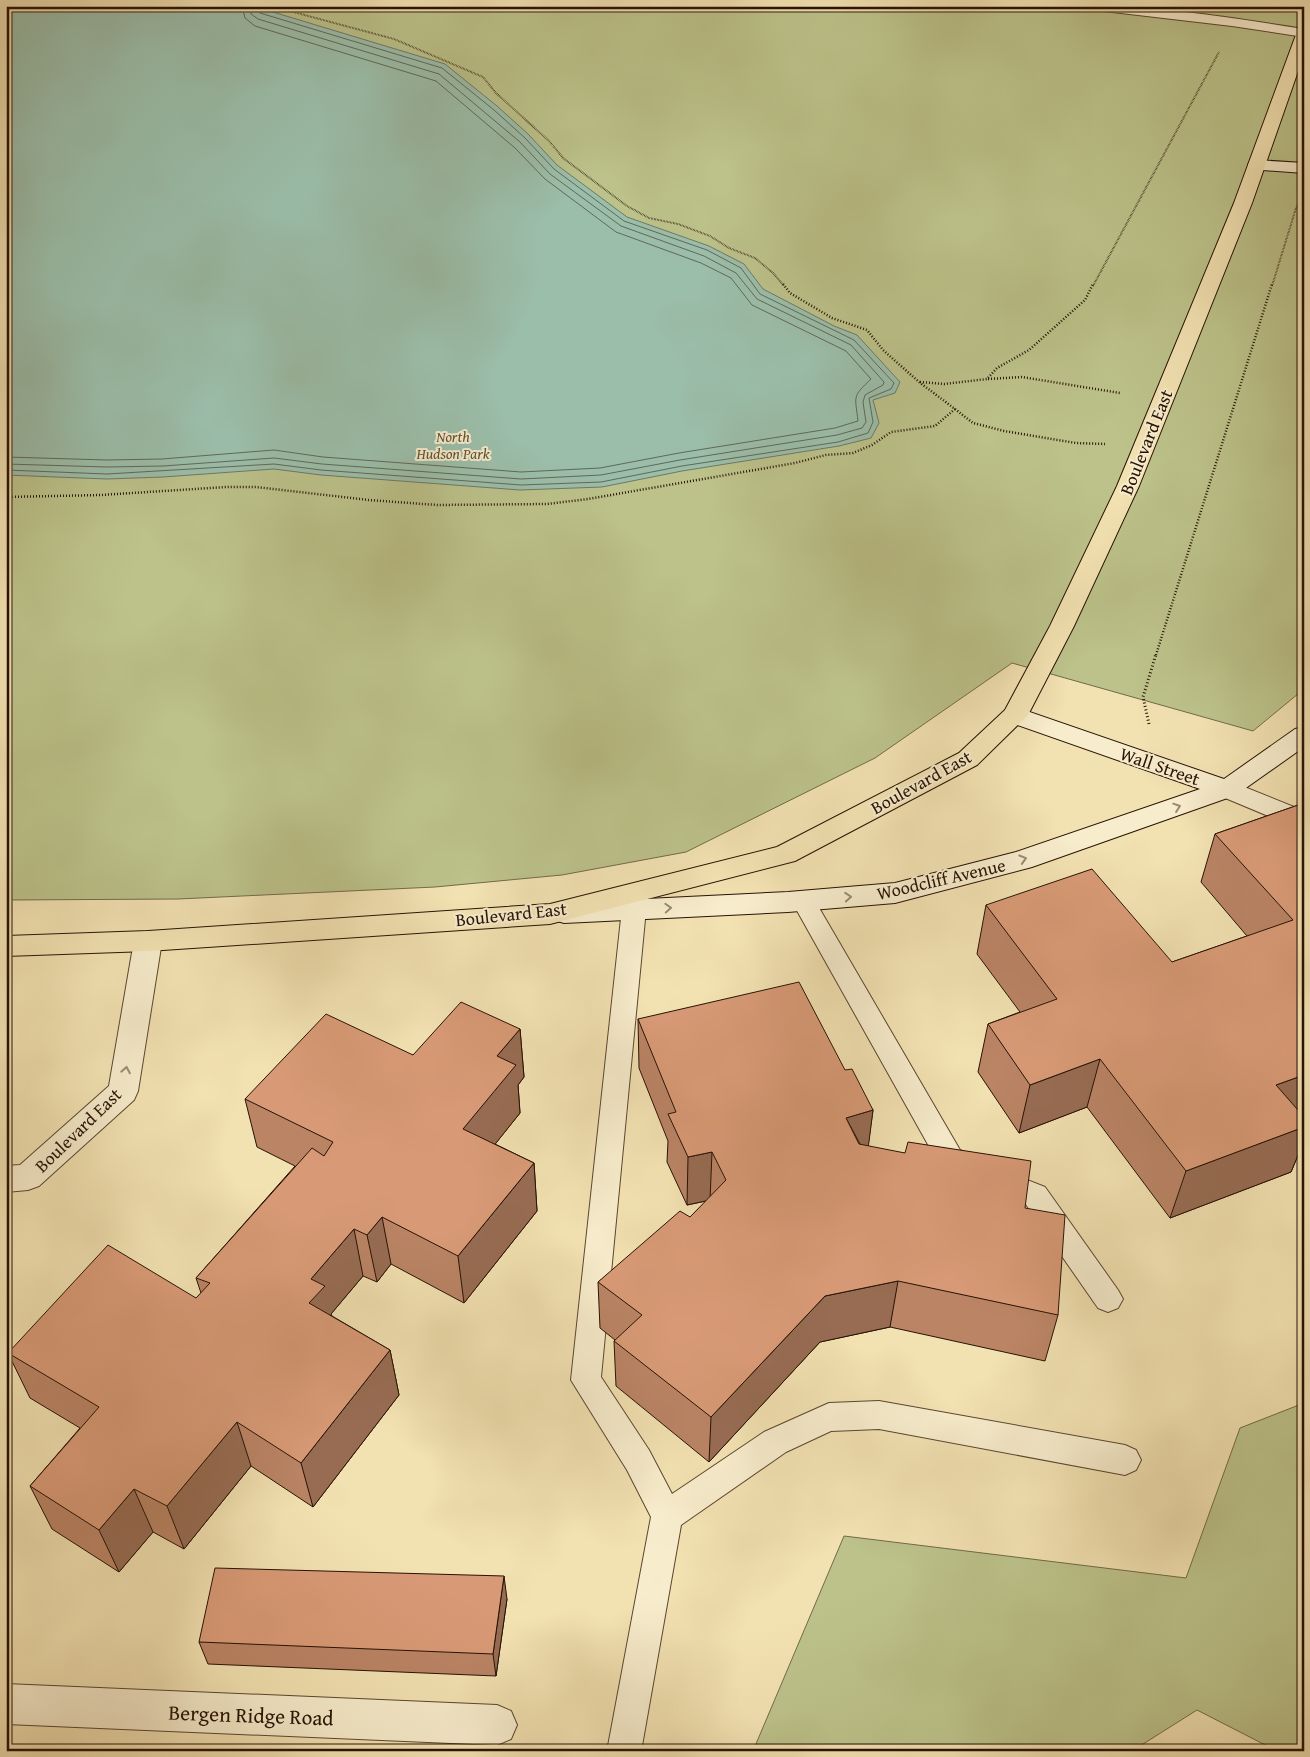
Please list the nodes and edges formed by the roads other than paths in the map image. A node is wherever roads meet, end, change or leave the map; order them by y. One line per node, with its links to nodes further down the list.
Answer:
1 (1095, 6): 2 (lane)
2 (1304, 33): 3 (main road, Boulevard East)
3 (1256, 166): 4 (main road); 5 (main road, Boulevard East)
4 (1304, 168)
5 (1015, 715): 7 (main road, Wall Street); 11 (main road, Boulevard East)
6 (1304, 735): 7 (main road, Woodcliff Avenue)
7 (1227, 789): 8 (main road, Wall Street); 9 (main road, Woodcliff Avenue, one-way to 7)
8 (1304, 822)
9 (803, 900): 10 (main road, Woodcliff Avenue, one-way to 9); 15 (lane)
10 (634, 909): 11 (main road, Woodcliff Avenue); 17 (lane)
11 (550, 914): 12 (main road, Boulevard East)
12 (148, 942): 13 (main road, Boulevard East); 14 (main road, Boulevard East, one-way to 12)
13 (6, 946)
14 (6, 1179)
15 (1108, 1299)
16 (1125, 1460): 17 (lane)
17 (667, 1516): 20 (lane)
18 (6, 1704): 19 (main road, Bergen Ridge Road)
19 (497, 1726)
20 (625, 1746)

